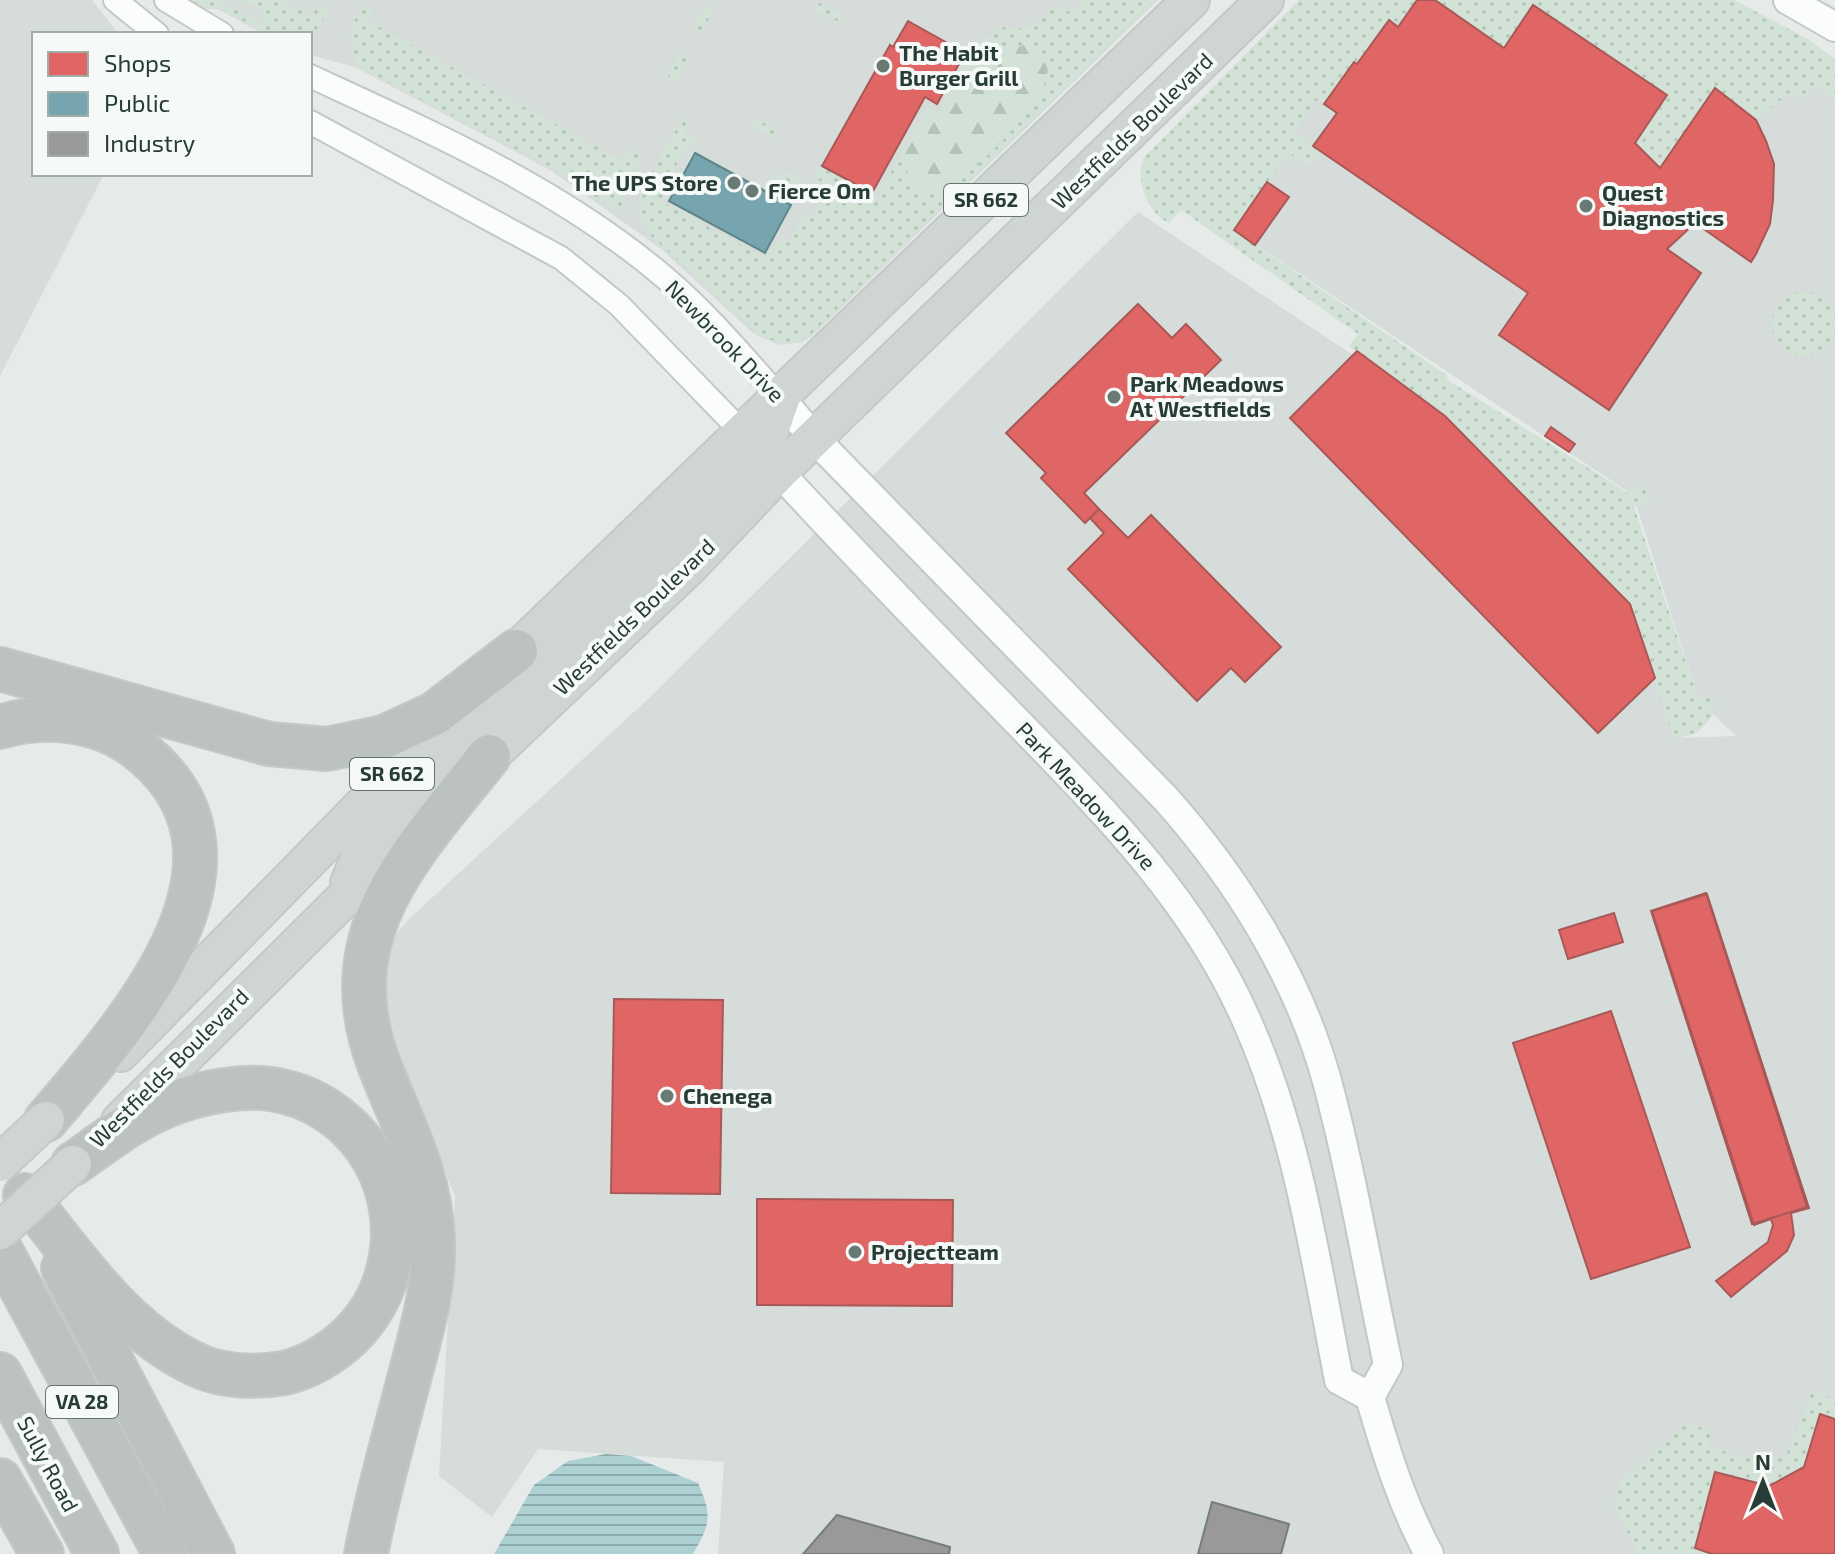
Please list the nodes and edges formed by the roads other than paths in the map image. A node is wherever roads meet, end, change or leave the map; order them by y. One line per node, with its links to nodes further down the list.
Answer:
1 (115, 0): 7 (street)
2 (166, 0): 8 (street)
3 (1191, 0): 11 (main road, Westfields Boulevard / SR 662)
4 (1265, 0): 12 (main road, Westfields Boulevard / SR 662)
5 (1788, 0): 6 (street)
6 (1835, 27)
7 (155, 32)
8 (219, 32)
9 (312, 77): 11 (street, Newbrook Drive)
10 (312, 123): 13 (street)
11 (781, 399): 12 (street, Newbrook Drive); 13 (main road, Westfields Boulevard / SR 662)
12 (814, 438): 13 (main road, Westfields Boulevard / SR 662); 26 (street, Newbrook Drive)
13 (761, 452): 14 (main road, Westfields Boulevard / SR 662); 17 (main road, Westfields Boulevard / SR 662); 18 (main road); 26 (street, Park Meadow Drive)
14 (516, 651): 15 (highway); 19 (main road, Westfields Boulevard / SR 662)
15 (0, 669)
16 (0, 727): 19 (highway)
17 (489, 756): 18 (main road, Westfields Boulevard / SR 662); 34 (highway)
18 (342, 899): 21 (main road, Westfields Boulevard / SR 662)
19 (46, 1120): 22 (main road, Westfields Boulevard / SR 662, bridge)
20 (0, 1149): 22 (highway)
21 (73, 1164): 22 (highway); 23 (main road, Westfields Boulevard / SR 662, bridge)
22 (12, 1179): 33 (highway)
23 (0, 1231)
24 (0, 1249): 32 (highway, VA 28)
25 (0, 1374): 31 (highway, Sully Road / VA 28)
26 (1370, 1397): 35 (street)
27 (0, 1480): 30 (highway)
28 (0, 1508): 29 (highway)
29 (10, 1554)
30 (42, 1554)
31 (97, 1554)
32 (165, 1554)
33 (213, 1554)
34 (366, 1554)
35 (1429, 1554)

